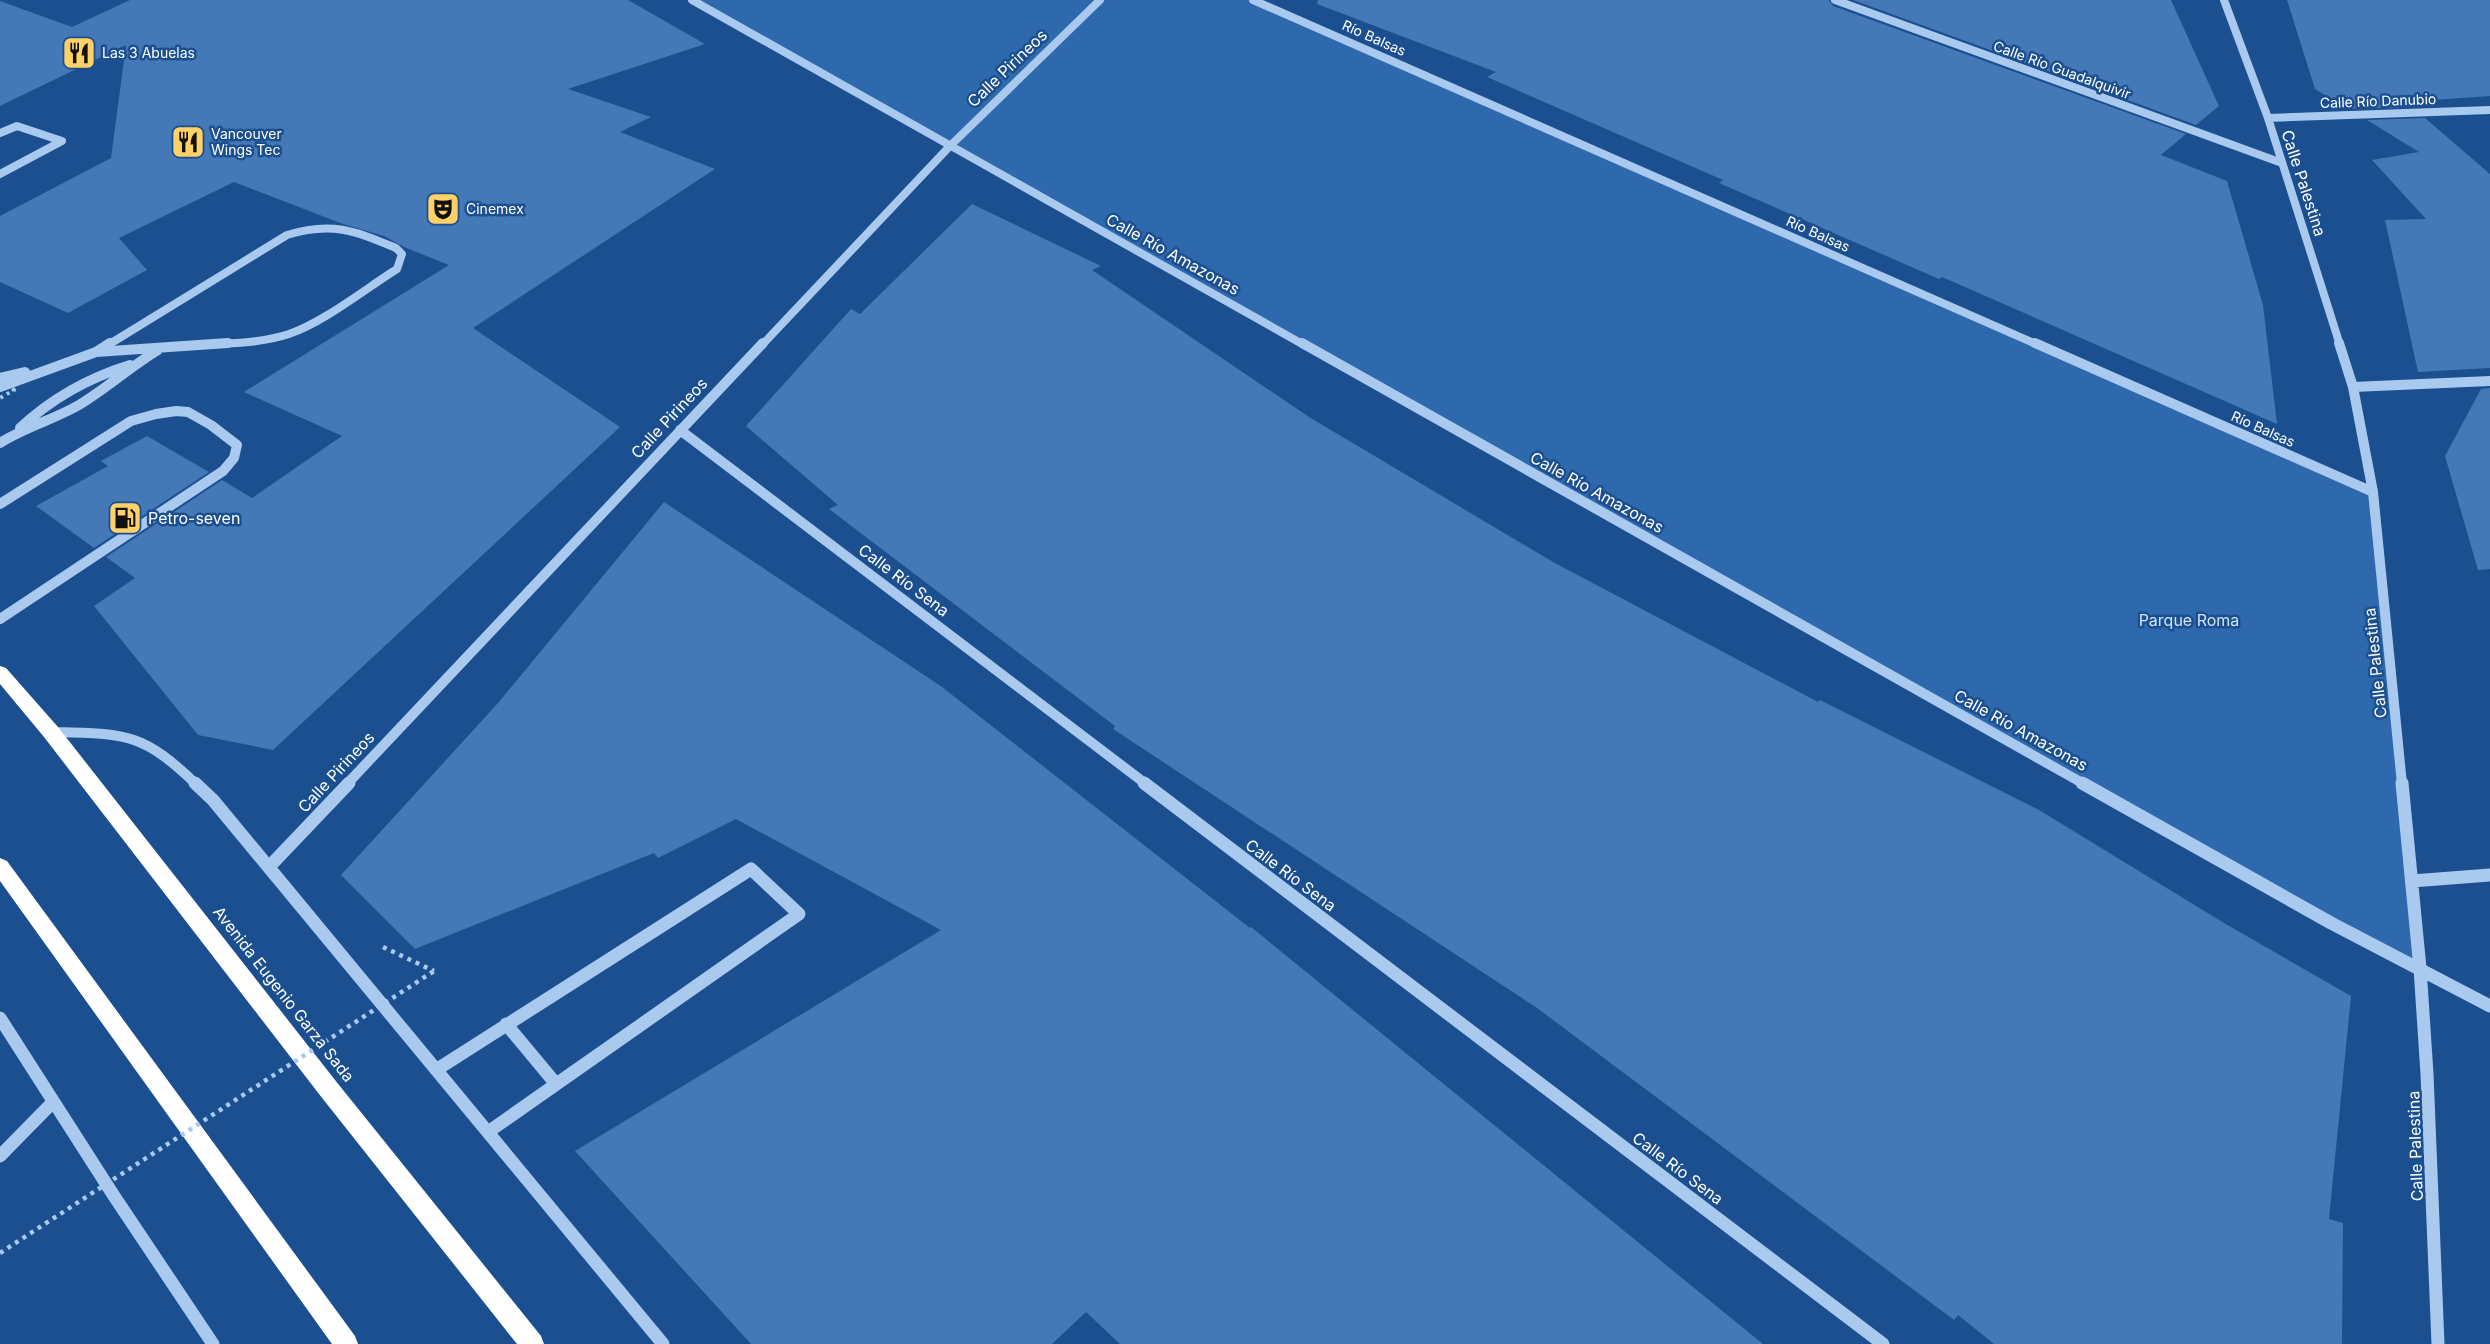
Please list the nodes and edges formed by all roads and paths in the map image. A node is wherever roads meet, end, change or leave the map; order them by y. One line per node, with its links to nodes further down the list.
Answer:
1 (692, 0): 9 (street, Calle Río Amazonas)
2 (1100, 0): 9 (street, Calle Pirineos)
3 (1253, 0): 24 (street, Río Balsas)
4 (1835, 0): 10 (street, Calle Río Guadalquivir)
5 (2224, 0): 7 (street, Calle Palestina)
6 (2490, 110): 7 (street, Calle Río Danubio)
7 (2268, 118): 10 (street, Calle Palestina)
8 (0, 133): 11 (street)
9 (949, 147): 21 (street, Calle Pirineos); 33 (street, Calle Río Amazonas)
10 (2282, 163): 19 (street, Calle Palestina)
11 (0, 174)
12 (160, 349): 13 (street); 13 (street); 14 (street)
13 (96, 352): 15 (street)
14 (133, 365): 22 (street); 22 (street)
15 (49, 368): 16 (street); 18 (street)
16 (0, 379): 20 (path, bridge)
17 (2490, 381): 19 (street)
18 (0, 387)
19 (2353, 387): 24 (street, Calle Palestina)
20 (0, 398)
21 (680, 430): 30 (street, Calle Pirineos); 48 (street, Calle Río Sena)
22 (18, 431): 23 (street)
23 (0, 443)
24 (2373, 492): 32 (street, Calle Palestina)
25 (0, 504): 26 (street)
26 (0, 619)
27 (0, 672): 28 (highway, Avenida Eugenio Garza Sada)
28 (51, 732): 30 (street); 46 (highway, Avenida Eugenio Garza Sada)
29 (0, 866): 45 (highway)
30 (269, 867): 38 (street)
31 (2490, 875): 32 (street)
32 (2412, 881): 33 (street, Calle Palestina)
33 (2420, 968): 35 (street, Calle Río Amazonas); 49 (street, Calle Palestina)
34 (434, 971): 43 (path, bridge)
35 (2490, 1006)
36 (0, 1018): 40 (street)
37 (506, 1024): 38 (street); 39 (street); 39 (street)
38 (436, 1070): 41 (street)
39 (556, 1084): 41 (street)
40 (53, 1101): 42 (street); 44 (street)
41 (488, 1132): 47 (street)
42 (0, 1156)
43 (0, 1253)
44 (210, 1343)
45 (346, 1344)
46 (532, 1344)
47 (663, 1344)
48 (1883, 1344)
49 (2438, 1344)

